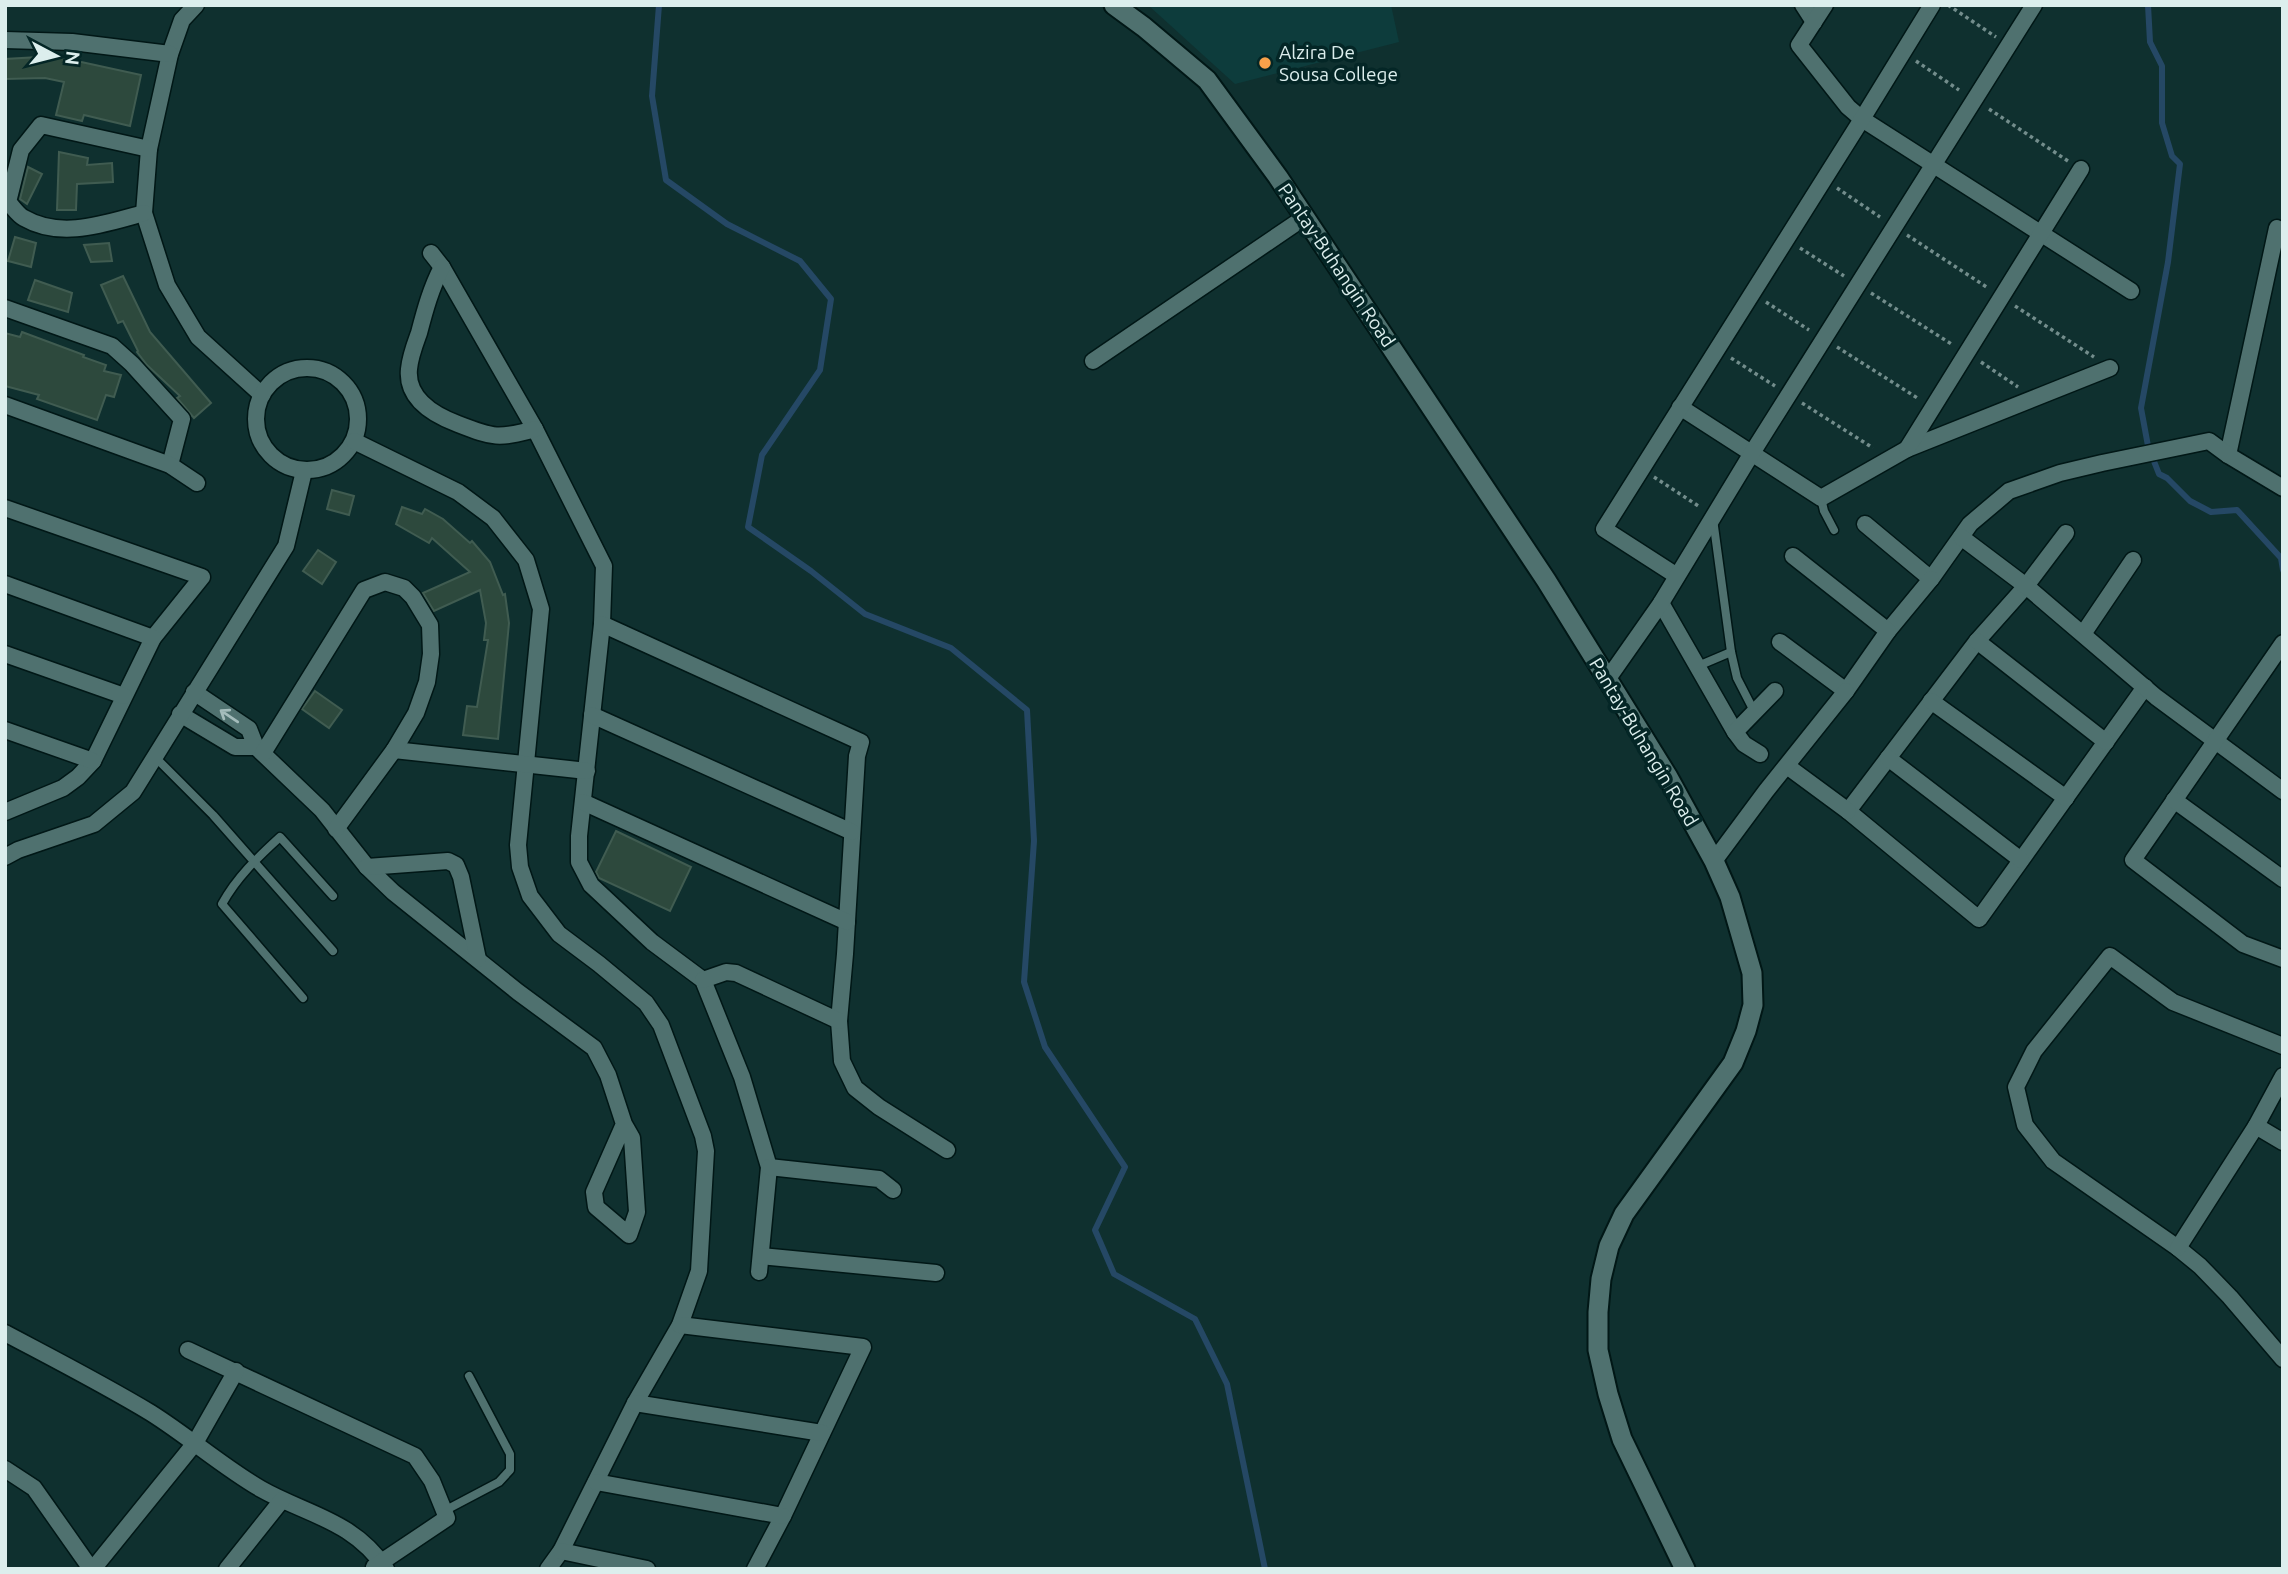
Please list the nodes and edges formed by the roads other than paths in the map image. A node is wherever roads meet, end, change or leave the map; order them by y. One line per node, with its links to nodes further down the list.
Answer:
1 (195, 5): 9 (street)
2 (1114, 5): 15 (street, Pantay-Buhangin Road)
3 (1803, 5): 7 (street)
4 (1825, 5): 7 (street)
5 (1932, 5): 10 (street)
6 (2034, 5): 12 (street)
7 (1814, 22): 10 (street)
8 (5, 40): 9 (street)
9 (170, 54): 11 (street)
10 (1862, 120): 12 (street); 26 (street)
11 (149, 149): 14 (street); 14 (street)
12 (1933, 165): 17 (street); 30 (street)
13 (2081, 169): 17 (street)
14 (144, 214): 24 (street)
15 (1305, 218): 22 (street); 60 (street, Pantay-Buhangin Road)
16 (2277, 228): 31 (street)
17 (2041, 233): 20 (street); 29 (street)
18 (431, 253): 19 (street)
19 (442, 267): 27 (street); 27 (street)
20 (2131, 291)
21 (5, 308): 32 (street)
22 (1093, 361)
23 (2110, 368): 29 (street)
24 (262, 395): 28 (street); 33 (street)
25 (5, 405): 32 (street)
26 (1680, 407): 30 (street); 45 (street)
27 (535, 429): 50 (street)
28 (354, 441): 33 (street); 80 (street)
29 (1907, 449): 36 (street)
30 (1752, 453): 36 (street); 38 (street)
31 (2228, 455): 35 (street); 42 (street)
32 (170, 465): 34 (street)
33 (304, 471): 64 (street)
34 (197, 483)
35 (2283, 488)
36 (1821, 498): 40 (lane)
37 (5, 508): 53 (street)
38 (1713, 517): 45 (street); 57 (lane)
39 (1865, 524): 46 (street)
40 (1834, 530)
41 (2066, 533): 48 (street)
42 (1961, 537): 46 (street); 48 (street)
43 (1793, 556): 51 (street)
44 (2133, 560): 52 (street)
45 (1677, 576): 49 (street)
46 (1931, 579): 51 (street)
47 (5, 584): 53 (street)
48 (2026, 586): 52 (street); 54 (street)
49 (1661, 603): 59 (street); 60 (street)
50 (602, 624): 69 (street); 90 (street)
51 (1888, 632): 63 (street)
52 (2083, 634): 61 (street)
53 (153, 638): 65 (street)
54 (1977, 641): 66 (street); 73 (street)
55 (1780, 642): 63 (street)
56 (2283, 643): 72 (street)
57 (1731, 652): 59 (lane); 67 (lane)
58 (5, 654): 65 (street)
59 (1698, 666): 71 (street)
60 (1608, 680): 94 (street, Pantay-Buhangin Road)
61 (2145, 687): 72 (street); 73 (street)
62 (1775, 691): 67 (street)
63 (1846, 691): 81 (street)
64 (194, 692): 68 (street); 74 (street, one-way to 64)
65 (124, 696): 79 (street)
66 (1931, 701): 78 (street); 84 (street)
67 (1755, 713): 71 (street)
68 (180, 714): 74 (street); 77 (street)
69 (592, 715): 82 (street); 90 (street)
70 (5, 730): 79 (street)
71 (1735, 732): 76 (street)
72 (2214, 741): 83 (street); 85 (street)
73 (2106, 742): 84 (street)
74 (259, 750): 75 (street); 89 (street)
75 (394, 750): 80 (street); 89 (street)
76 (1760, 754)
77 (155, 757): 91 (street); 93 (lane)
78 (1888, 758): 88 (street); 92 (street)
79 (93, 761): 87 (street)
80 (525, 764): 82 (street); 115 (street)
81 (1787, 766): 88 (street); 94 (street)
82 (587, 771): 86 (street)
83 (2283, 791)
84 (2066, 798): 92 (street)
85 (2174, 800): 96 (street); 101 (street)
86 (583, 802): 98 (street); 102 (street)
87 (7, 809)
88 (1847, 811): 92 (street)
89 (336, 829): 95 (street)
90 (852, 832): 98 (street)
91 (5, 857)
92 (2021, 860)
93 (253, 861): 97 (lane); 99 (lane); 103 (lane)
94 (1714, 861): 136 (street, Pantay-Buhangin Road)
95 (367, 867): 100 (street); 100 (street)
96 (2283, 879)
97 (334, 896)
98 (847, 922): 104 (street)
99 (333, 951)
100 (478, 959): 107 (street)
101 (2283, 959)
102 (703, 980): 104 (street); 111 (street)
103 (303, 998)
104 (839, 1021): 110 (street)
105 (2283, 1046): 113 (street)
106 (2283, 1076): 108 (street)
107 (624, 1124): 107 (street)
108 (2256, 1126): 109 (street); 113 (street)
109 (2283, 1142)
110 (947, 1150)
111 (769, 1167): 112 (street); 114 (street)
112 (893, 1189)
113 (2178, 1248): 118 (street)
114 (936, 1273)
115 (680, 1325): 121 (street); 122 (street)
116 (5, 1333): 123 (street)
117 (188, 1350): 119 (street)
118 (2283, 1359)
119 (236, 1371): 123 (street); 127 (street)
120 (469, 1376): 127 (lane)
121 (635, 1403): 122 (street); 125 (street)
122 (822, 1433): 128 (street)
123 (195, 1444): 126 (street); 131 (street)
124 (5, 1469): 131 (street)
125 (597, 1482): 128 (street); 129 (street)
126 (282, 1500): 130 (street); 132 (street)
127 (444, 1511): 130 (street)
128 (783, 1516): 135 (street)
129 (561, 1551): 133 (street); 134 (street)
130 (380, 1566)
131 (92, 1569)
132 (227, 1569)
133 (548, 1569)
134 (647, 1569)
135 (755, 1569)
136 (1685, 1569)

